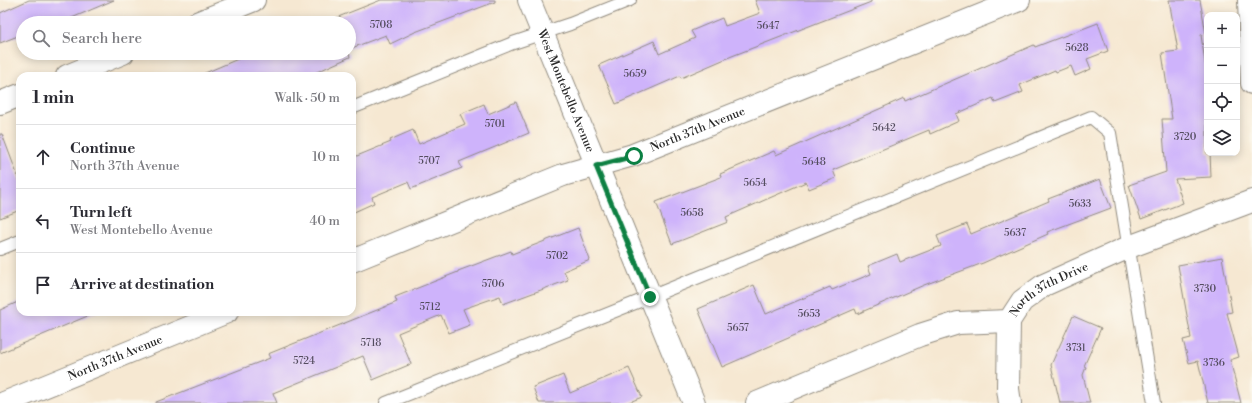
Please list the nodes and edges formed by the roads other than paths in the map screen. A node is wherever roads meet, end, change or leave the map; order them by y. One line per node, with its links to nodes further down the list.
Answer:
1 (254, 0): 6 (street)
2 (529, 0): 7 (street, West Montebello Avenue)
3 (630, 0): 7 (lane)
4 (1019, 0): 14 (street, North 37th Avenue)
5 (1249, 0): 10 (street)
6 (203, 14)
7 (543, 33): 13 (lane); 14 (street, West Montebello Avenue)
8 (106, 60): 9 (street)
9 (76, 72)
10 (1252, 83)
11 (16, 97): 12 (street)
12 (0, 103)
13 (356, 106)
14 (596, 166): 19 (street, North 37th Avenue); 20 (street, West Montebello Avenue)
15 (1252, 201): 17 (street, North 37th Drive)
16 (16, 243): 18 (lane)
17 (1129, 247): 20 (lane); 22 (street, North 37th Drive); 28 (lane)
18 (0, 249)
19 (356, 259)
20 (650, 297): 24 (lane); 25 (street, West Montebello Avenue)
21 (217, 316): 23 (street, North 37th Avenue)
22 (1009, 321): 26 (street, North 37th Drive); 27 (street)
23 (4, 403)
24 (386, 403)
25 (694, 403)
26 (757, 403)
27 (1010, 403)
28 (1154, 403)

